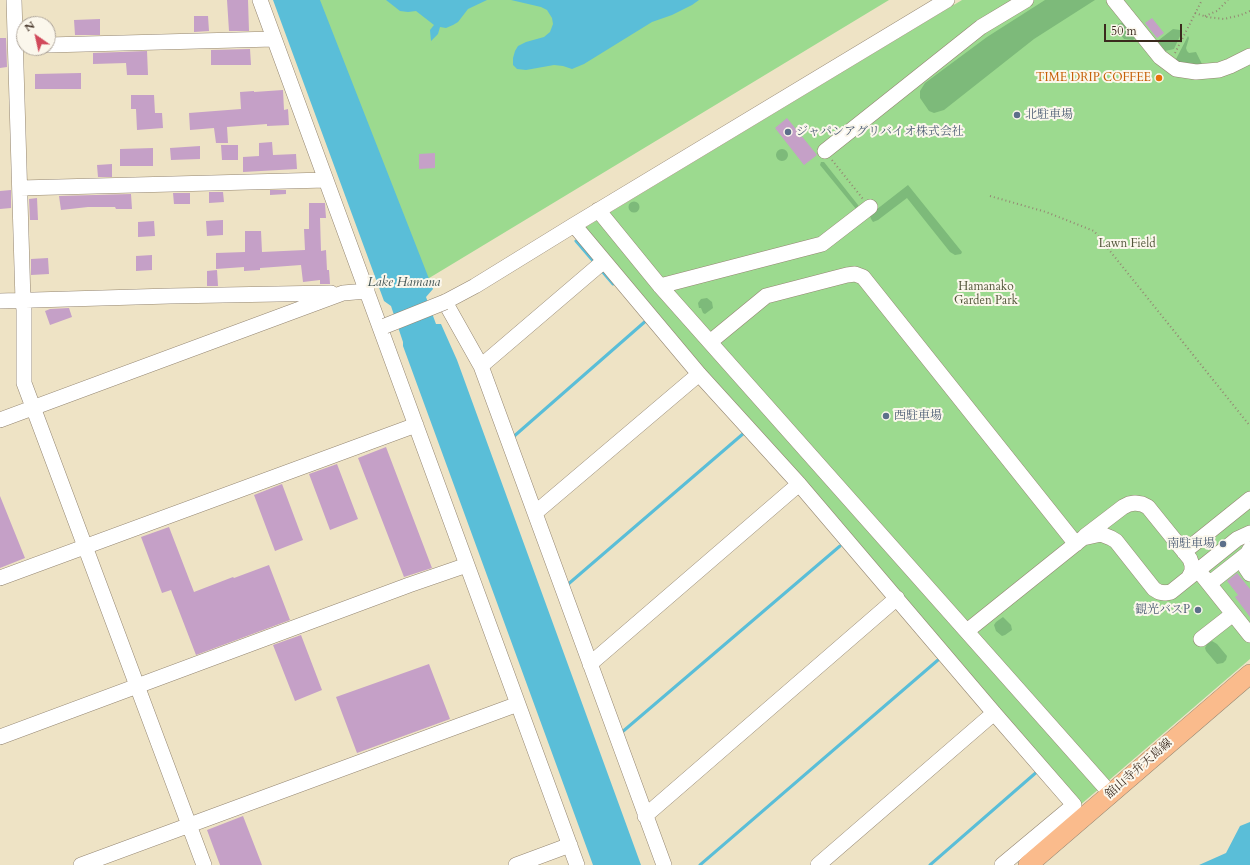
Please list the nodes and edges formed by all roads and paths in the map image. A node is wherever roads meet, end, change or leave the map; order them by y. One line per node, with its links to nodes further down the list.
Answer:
1 (14, 0): 10 (street)
2 (260, 0): 12 (street)
3 (947, 0): 22 (street)
4 (1026, 0): 17 (street)
5 (1114, 0): 16 (street)
6 (1202, 0): 9 (path)
7 (1228, 0): 11 (path)
8 (1250, 11): 11 (path)
9 (1195, 13): 11 (path); 16 (path)
10 (16, 16)
11 (1204, 17)
12 (274, 39): 13 (street); 18 (street)
13 (56, 45)
14 (20, 56): 19 (street)
15 (1250, 56): 16 (street)
16 (1169, 65)
17 (825, 151): 21 (path)
18 (326, 180): 19 (street); 26 (street)
19 (20, 188): 30 (street)
20 (990, 196): 39 (path)
21 (870, 207): 25 (street)
22 (598, 210): 23 (street); 25 (street)
23 (574, 225): 24 (street); 29 (street)
24 (604, 261): 34 (street); 35 (street)
25 (660, 286): 33 (street)
26 (366, 291): 27 (street); 32 (street)
27 (343, 293): 30 (street); 36 (street)
28 (0, 301): 30 (street)
29 (445, 302): 32 (street, bridge); 34 (street)
30 (23, 305): 31 (street); 36 (street)
31 (0, 310)
32 (383, 327): 38 (street)
33 (710, 342): 44 (street); 55 (street)
34 (481, 366): 42 (street)
35 (699, 374): 40 (street); 42 (street)
36 (32, 408): 37 (street); 45 (street)
37 (0, 420)
38 (416, 425): 45 (street); 48 (street)
39 (1250, 426)
40 (799, 484): 53 (street); 58 (street)
41 (1250, 499): 46 (street)
42 (535, 513): 58 (street)
43 (1250, 533): 49 (street)
44 (1080, 541): 46 (street); 49 (street); 55 (street)
45 (85, 546): 51 (street); 60 (street)
46 (1184, 552): 49 (street)
47 (1248, 552): 50 (street); 52 (street)
48 (467, 565): 60 (street); 61 (street)
49 (1194, 574): 54 (street)
50 (1250, 574)
51 (0, 578)
52 (1214, 580)
53 (897, 598): 62 (street); 65 (street)
54 (1233, 614): 56 (street); 57 (street)
55 (967, 631): 64 (street)
56 (1250, 635)
57 (1201, 639)
58 (590, 664): 65 (street)
59 (1250, 674): 64 (main road, 舘山寺弁天島線)
60 (136, 686): 63 (street); 66 (street)
61 (518, 704): 66 (street); 67 (street)
62 (994, 713): 73 (street); 74 (street)
63 (0, 737)
64 (1111, 794): 75 (main road, 舘山寺弁天島線)
65 (645, 816): 72 (street)
66 (189, 826): 68 (street); 69 (street)
67 (570, 845): 70 (street); 71 (street)
68 (81, 865)
69 (204, 865)
70 (516, 865)
71 (577, 865)
72 (664, 865)
73 (818, 865)
74 (1002, 865)
75 (1028, 865)

